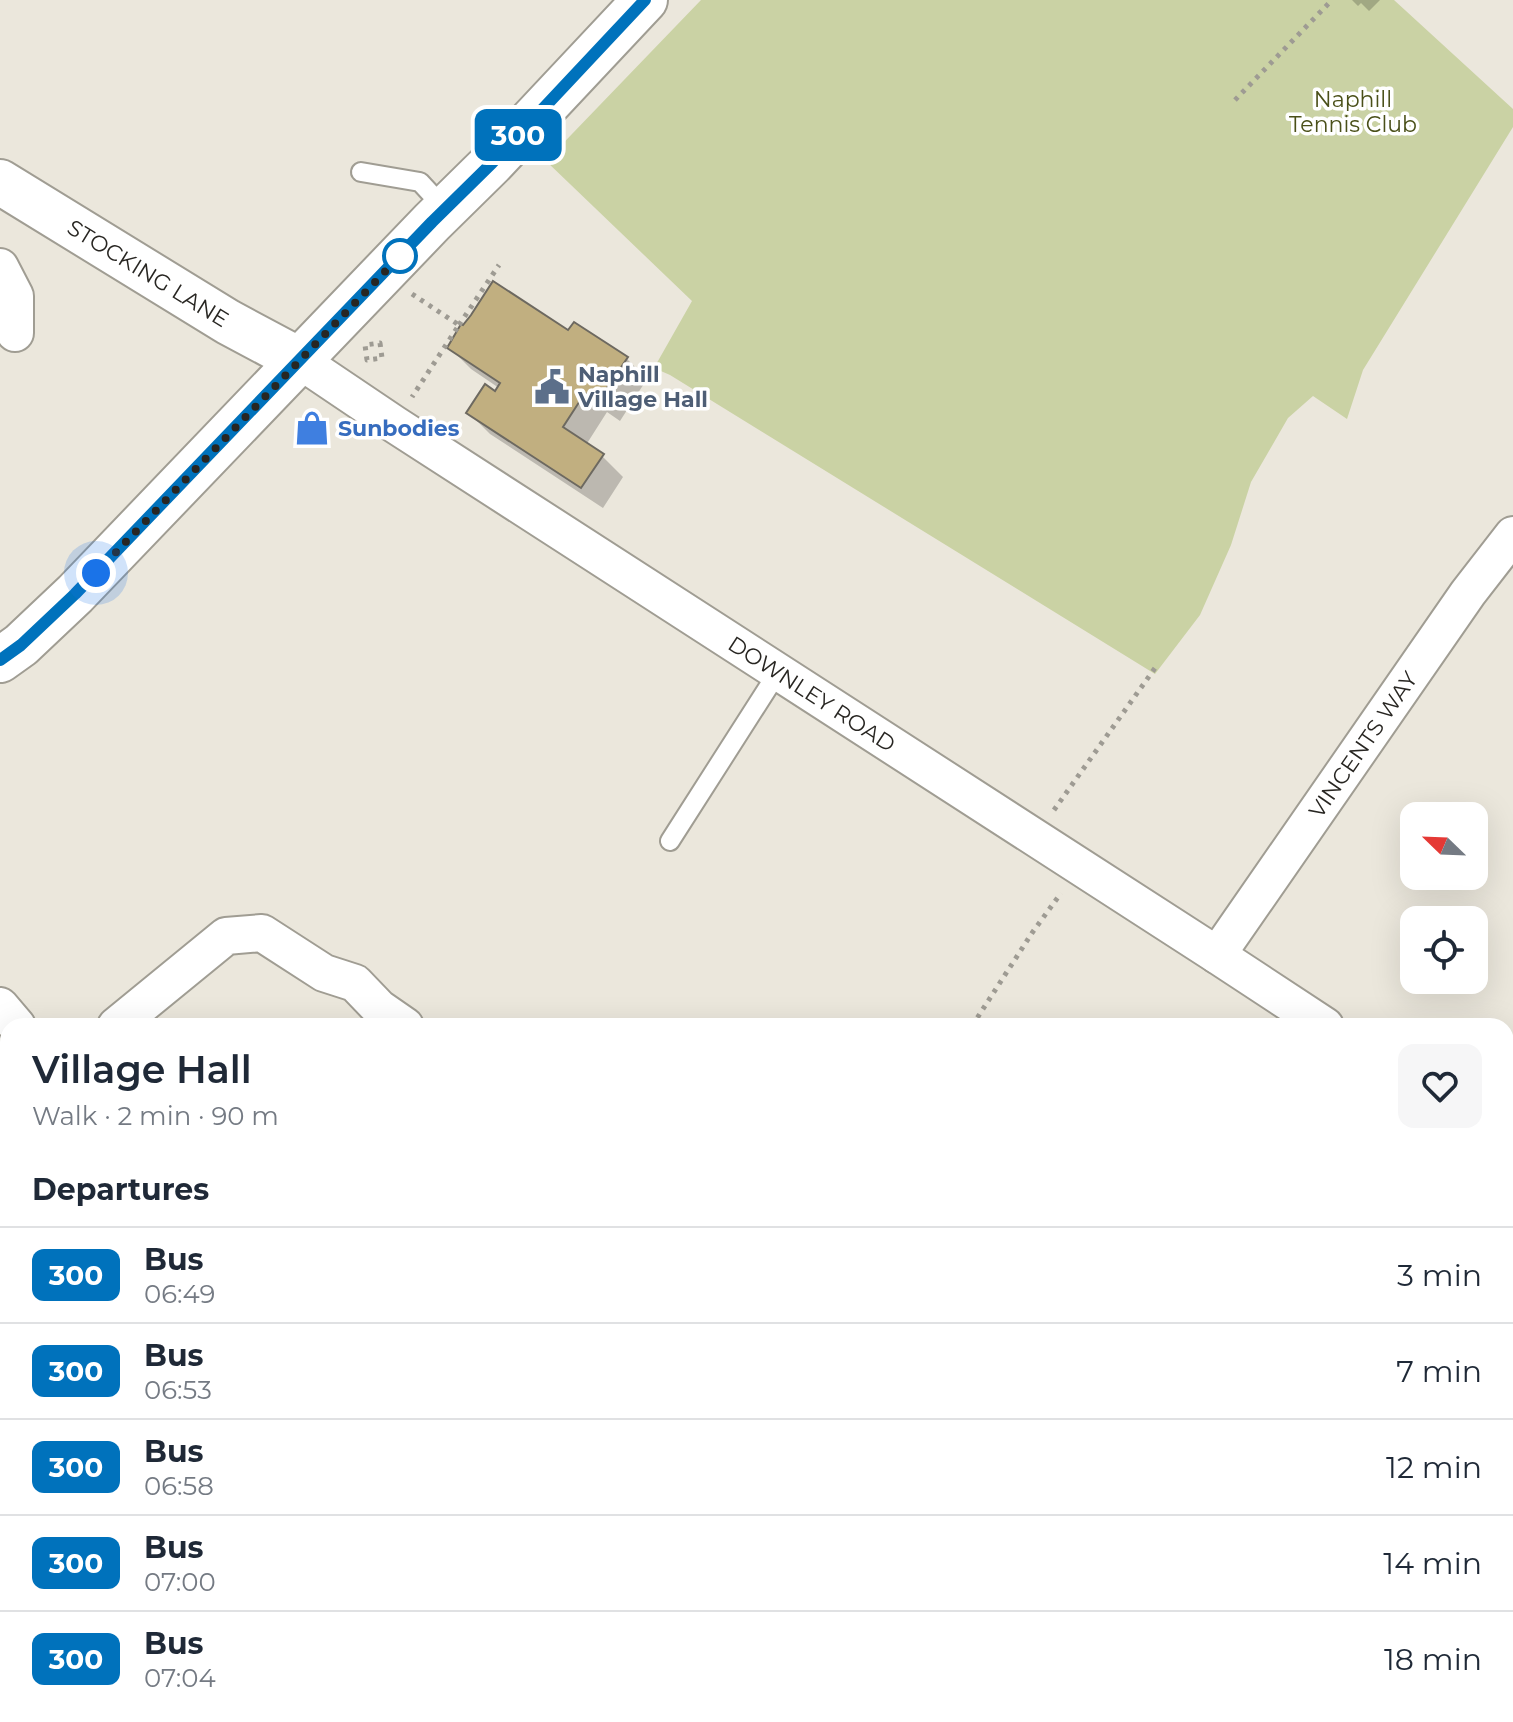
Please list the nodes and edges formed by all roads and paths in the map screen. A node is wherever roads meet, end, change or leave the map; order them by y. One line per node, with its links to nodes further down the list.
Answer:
1 (645, 0): 6 (street)
2 (1332, 0): 3 (path)
3 (1235, 100)
4 (361, 172): 6 (lane)
5 (0, 182): 12 (street, STOCKING LANE)
6 (445, 209): 9 (street)
7 (499, 265): 10 (path)
8 (0, 267): 11 (street)
9 (383, 274): 10 (path); 12 (street)
10 (459, 325): 13 (path)
11 (15, 333)
12 (299, 360): 13 (street, DOWNLEY ROAD); 15 (street)
13 (394, 424): 17 (street, DOWNLEY ROAD)
14 (1513, 535): 21 (street, VINCENTS WAY)
15 (0, 660)
16 (1155, 668): 18 (path)
17 (778, 672): 18 (street, DOWNLEY ROAD); 19 (lane)
18 (1034, 837): 20 (street, DOWNLEY ROAD)
19 (670, 841)
20 (1080, 866): 21 (street, DOWNLEY ROAD); 24 (path)
21 (1217, 955): 25 (street, DOWNLEY ROAD)
22 (126, 1018): 23 (street)
23 (393, 1018)
24 (977, 1018)
25 (1313, 1018)

